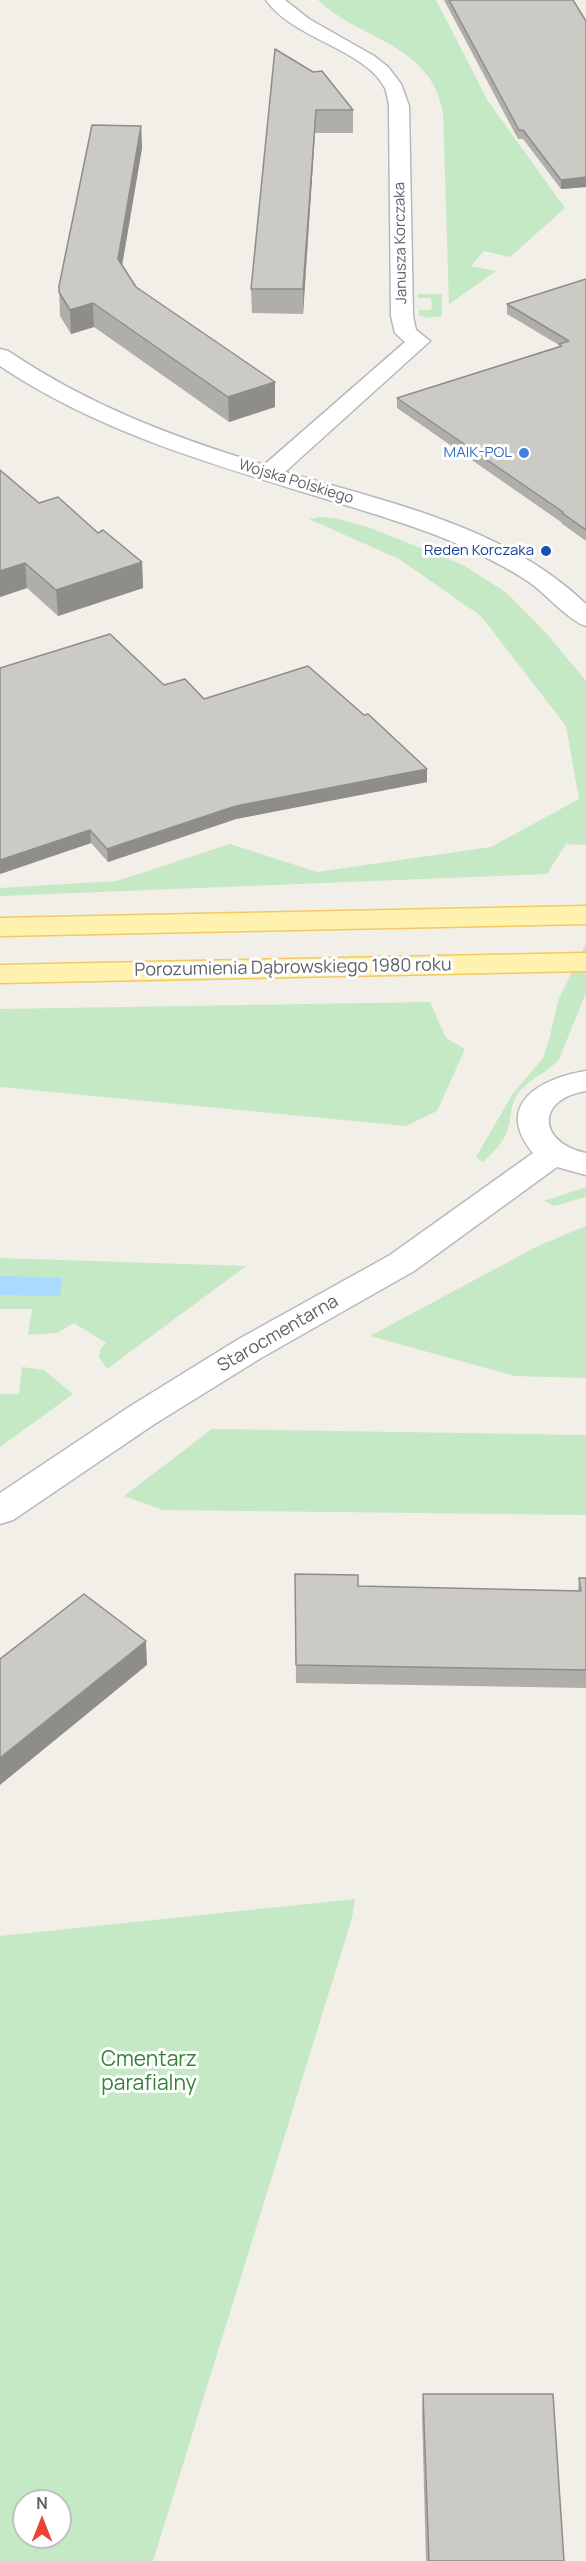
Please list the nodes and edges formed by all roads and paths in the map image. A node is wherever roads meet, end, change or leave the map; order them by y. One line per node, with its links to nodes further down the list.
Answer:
1 (275, 0): 3 (street, Janusza Korczaka)
2 (0, 356): 3 (street, Wojska Polskiego)
3 (269, 473): 4 (street, Wojska Polskiego)
4 (586, 618)
5 (586, 915): 6 (main road)
6 (0, 927)
7 (586, 962): 8 (main road, Porozumienia Dąbrowskiego 1980 roku)
8 (0, 974)
9 (586, 1081): 10 (street)
10 (554, 1153): 11 (street); 12 (street, Starocmentarna)
11 (586, 1164)
12 (0, 1512)

